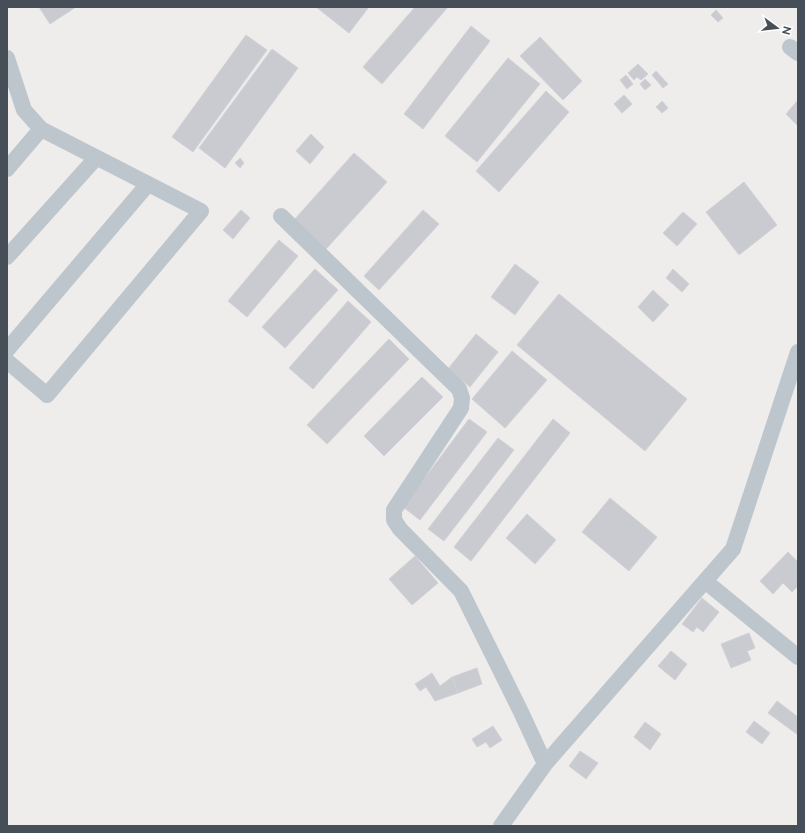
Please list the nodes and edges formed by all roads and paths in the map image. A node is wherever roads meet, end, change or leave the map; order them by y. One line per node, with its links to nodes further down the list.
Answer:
1 (7, 58): 2 (street)
2 (10, 84): 3 (street)
3 (41, 129): 4 (street); 5 (street)
4 (96, 158): 6 (street); 8 (street)
5 (7, 169)
6 (148, 184): 9 (street); 11 (street)
7 (281, 216): 14 (street)
8 (7, 257)
9 (7, 350)
10 (798, 352): 12 (street)
11 (7, 361)
12 (705, 581): 13 (street); 14 (street)
13 (798, 657)
14 (545, 764): 15 (street)
15 (501, 826)

